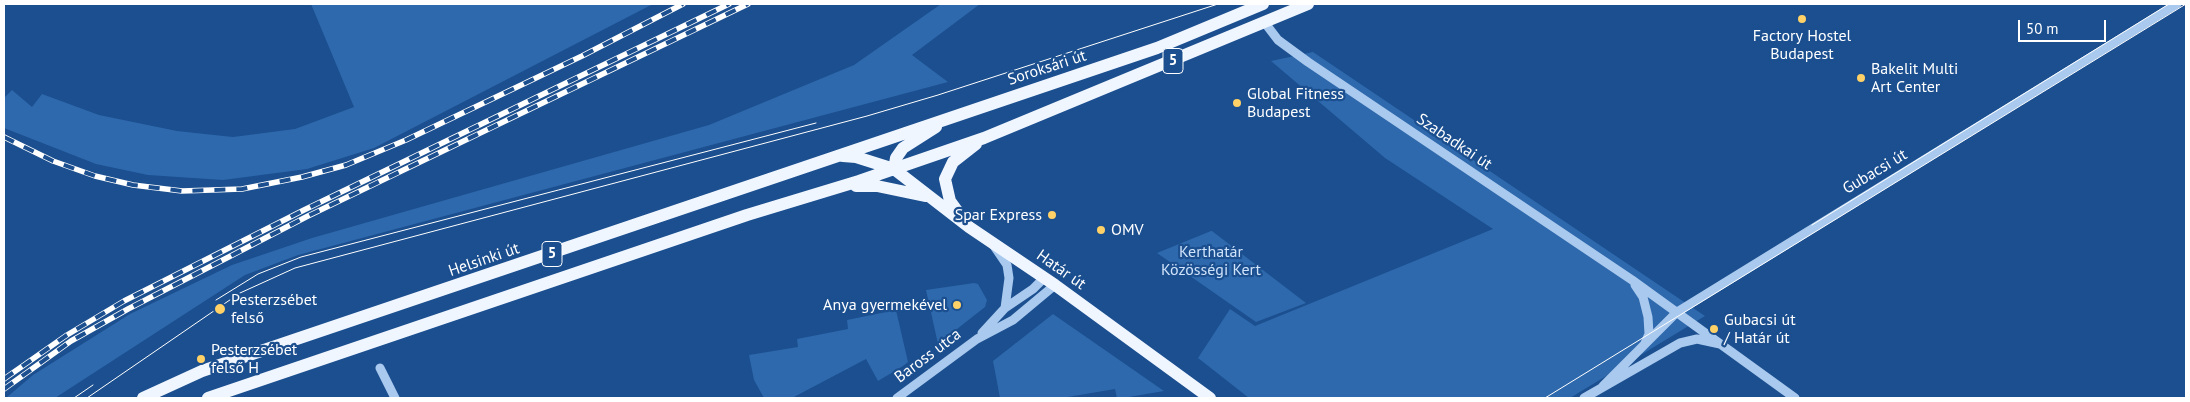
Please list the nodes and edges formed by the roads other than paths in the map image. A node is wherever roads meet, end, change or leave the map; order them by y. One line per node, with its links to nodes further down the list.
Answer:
1 (1263, 4): 5 (main road, Soroksári út / 5)
2 (1308, 4): 4 (main road, 5)
3 (2177, 4): 16 (street, Gubacsi út)
4 (1265, 23): 6 (main road, 5); 13 (street, Szabadkai út)
5 (956, 114): 7 (main road, Soroksári út / 5); 8 (main road)
6 (984, 138): 8 (main road, 5); 11 (main road)
7 (838, 156): 8 (main road); 22 (main road, Helsinki út / 5)
8 (894, 169): 9 (main road, 5); 10 (main road, Határ út)
9 (835, 187): 10 (main road); 25 (main road, 5)
10 (927, 196): 11 (main road, Határ út)
11 (969, 227): 12 (main road, Határ út)
12 (991, 242): 14 (main road, Határ út); 15 (street)
13 (1632, 280): 16 (street, Szabadkai út); 19 (street, Szabadkai út)
14 (1050, 281): 15 (street, Baross utca); 17 (street, Baross utca); 28 (main road, Határ út)
15 (1006, 308): 17 (street, Baross utca)
16 (1678, 312): 18 (street, Szabadkai út); 19 (street, Gubacsi út)
17 (977, 339): 27 (street, Baross utca)
18 (1725, 346): 21 (street, Gubacsi út); 30 (street, Szabadkai út)
19 (1640, 350): 21 (street, Gubacsi út)
20 (380, 368): 26 (street)
21 (1603, 386): 29 (street, Gubacsi út)
22 (167, 387): 23 (main road, Helsinki út / 5); 24 (main road)
23 (143, 398)
24 (151, 398)
25 (208, 398)
26 (395, 398)
27 (897, 398)
28 (1210, 398)
29 (1584, 398)
30 (1795, 398)

